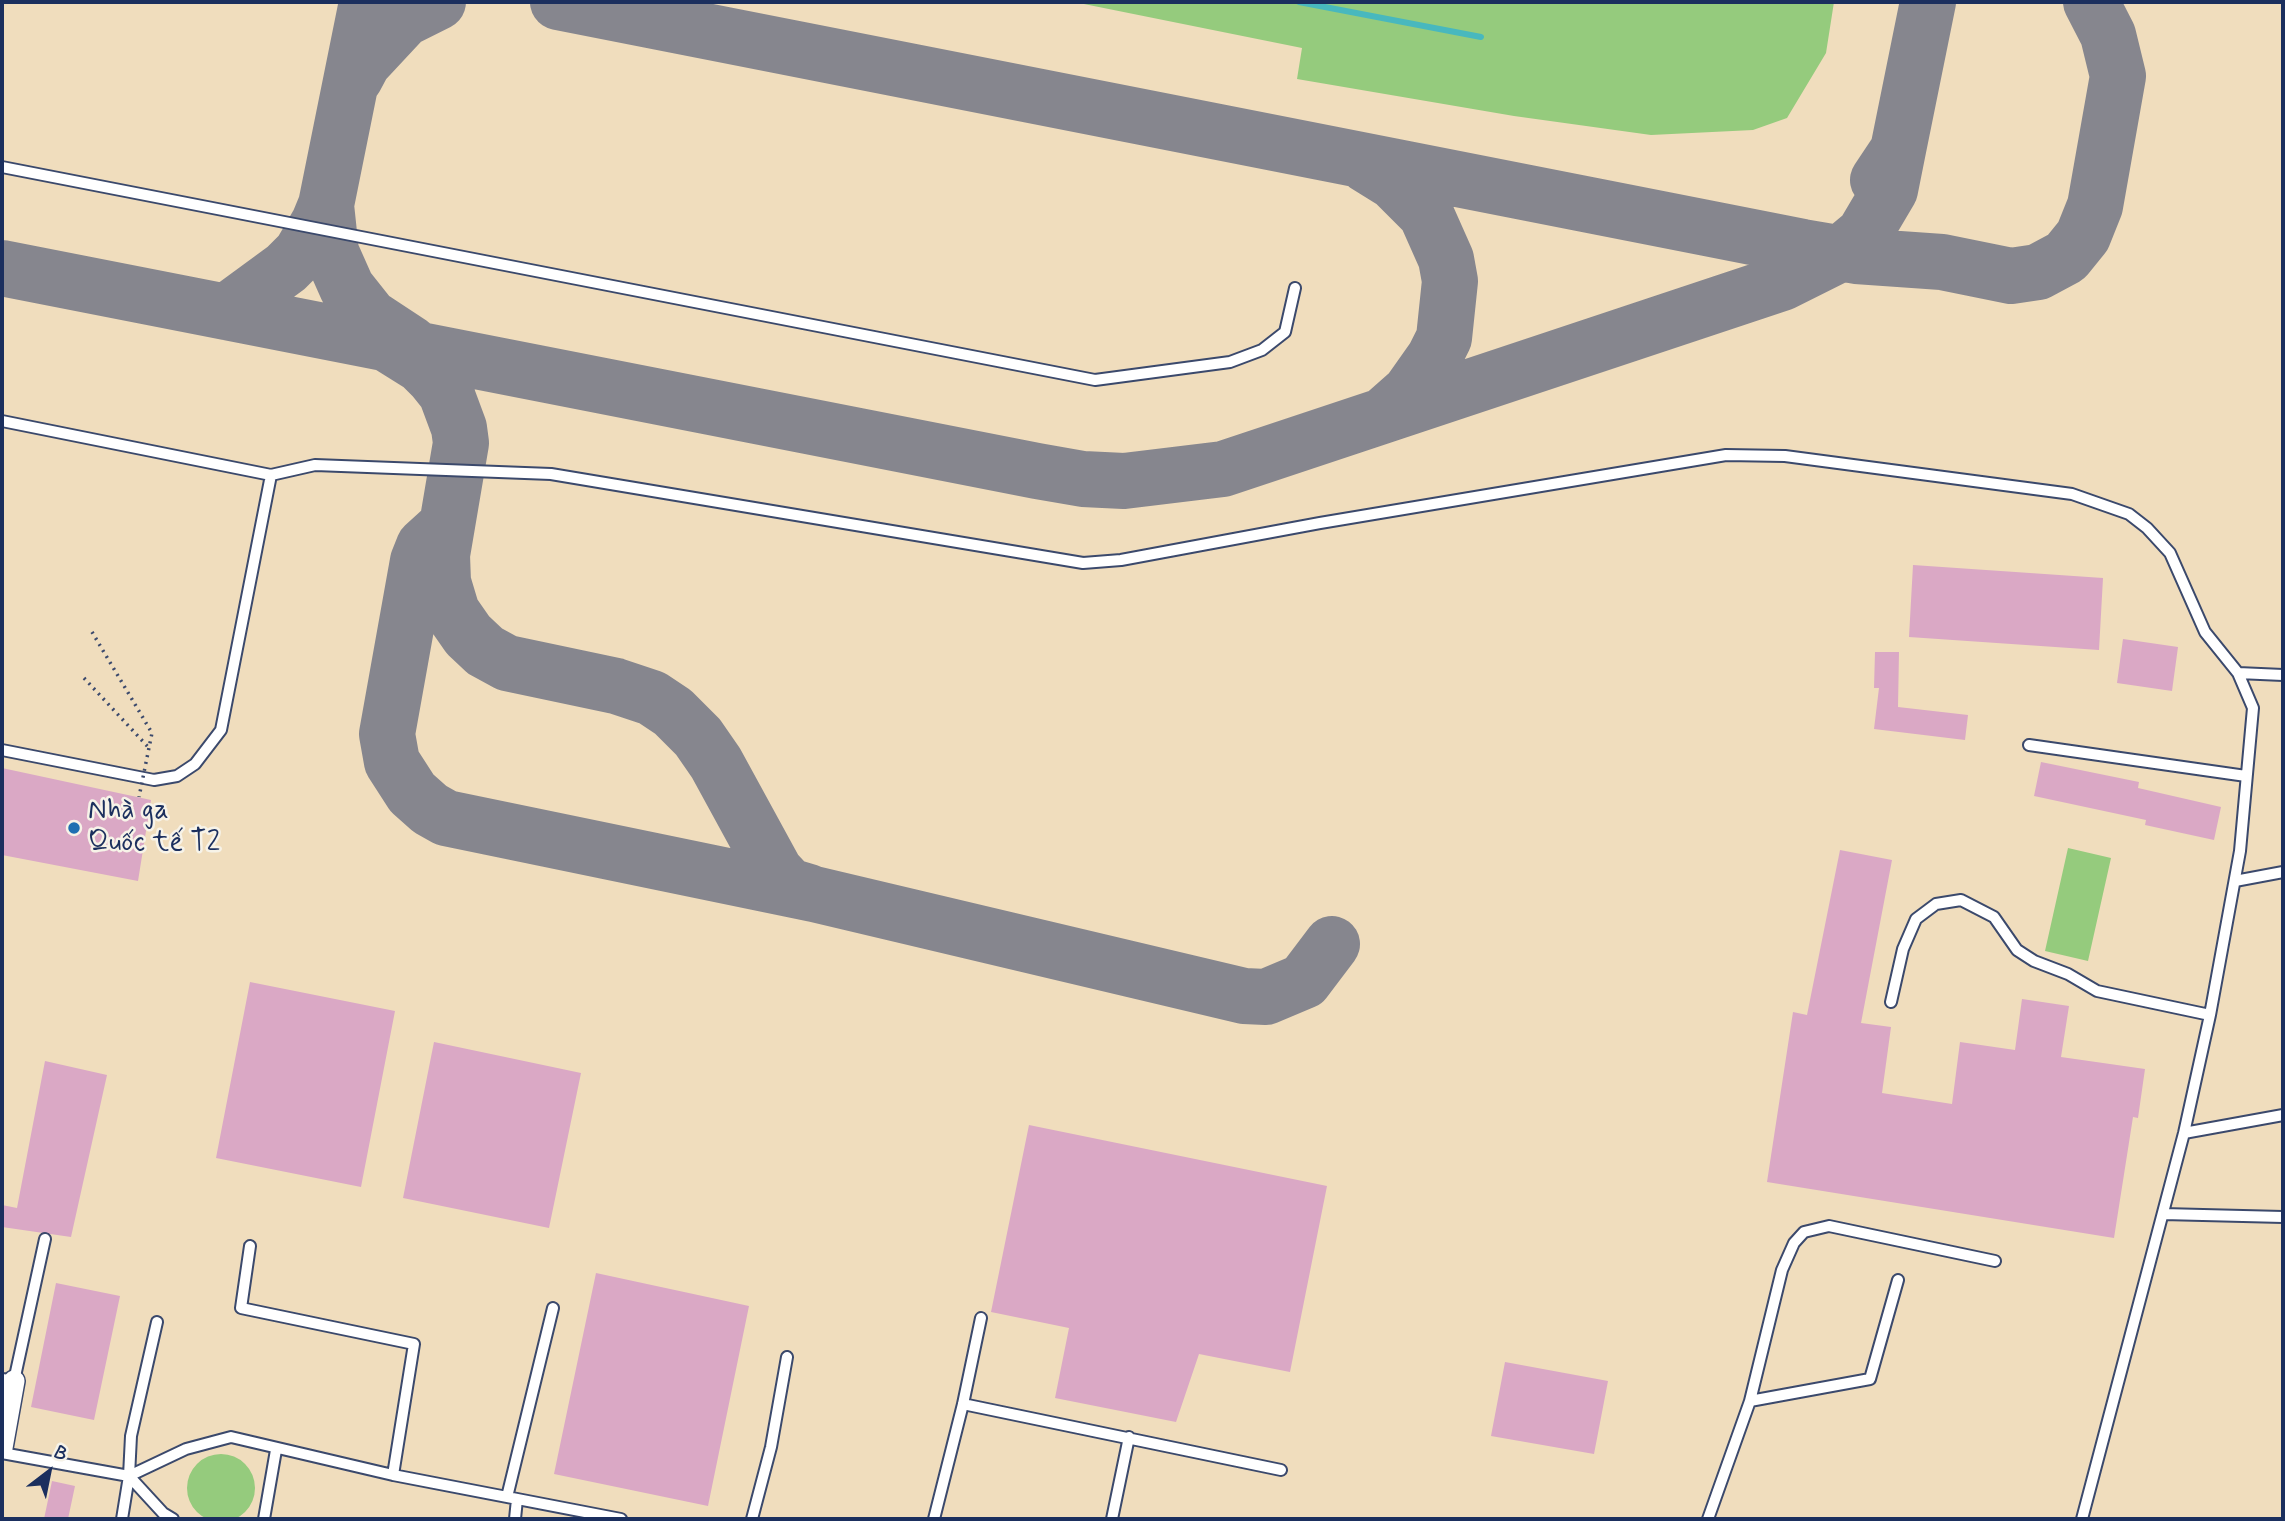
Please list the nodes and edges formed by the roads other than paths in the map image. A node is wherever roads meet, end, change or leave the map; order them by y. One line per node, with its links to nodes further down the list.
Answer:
1 (2, 167): 2 (lane)
2 (1295, 288)
3 (2, 421): 4 (lane)
4 (271, 475): 5 (lane); 8 (lane)
5 (2238, 673): 6 (lane); 9 (lane)
6 (2283, 675)
7 (2029, 746): 9 (lane)
8 (2, 750)
9 (2246, 776): 11 (lane)
10 (2283, 872): 11 (lane)
11 (2235, 881): 13 (lane)
12 (1891, 1002): 13 (lane)
13 (2210, 1015): 15 (lane)
14 (2283, 1115): 15 (lane)
15 (2184, 1133): 16 (lane)
16 (2163, 1214): 17 (lane); 46 (lane)
17 (2283, 1217)
18 (45, 1239): 26 (lane)
19 (250, 1246): 34 (lane)
20 (1995, 1261): 27 (lane)
21 (1898, 1280): 27 (lane)
22 (553, 1308): 36 (lane)
23 (981, 1318): 28 (lane)
24 (157, 1322): 35 (lane)
25 (787, 1356): 42 (lane)
26 (8, 1380): 30 (street)
27 (1750, 1401): 45 (lane)
28 (963, 1404): 29 (lane); 43 (lane)
29 (1129, 1437): 33 (lane); 44 (lane)
30 (2, 1448)
31 (276, 1450): 34 (lane); 35 (lane); 39 (lane)
32 (2, 1453): 35 (lane)
33 (1281, 1470)
34 (393, 1475): 36 (lane)
35 (130, 1476): 37 (lane); 38 (lane)
36 (512, 1498): 40 (lane); 41 (lane)
37 (122, 1519)
38 (173, 1519)
39 (264, 1519)
40 (515, 1519)
41 (621, 1519)
42 (752, 1519)
43 (934, 1519)
44 (1112, 1519)
45 (1708, 1519)
46 (2082, 1519)

